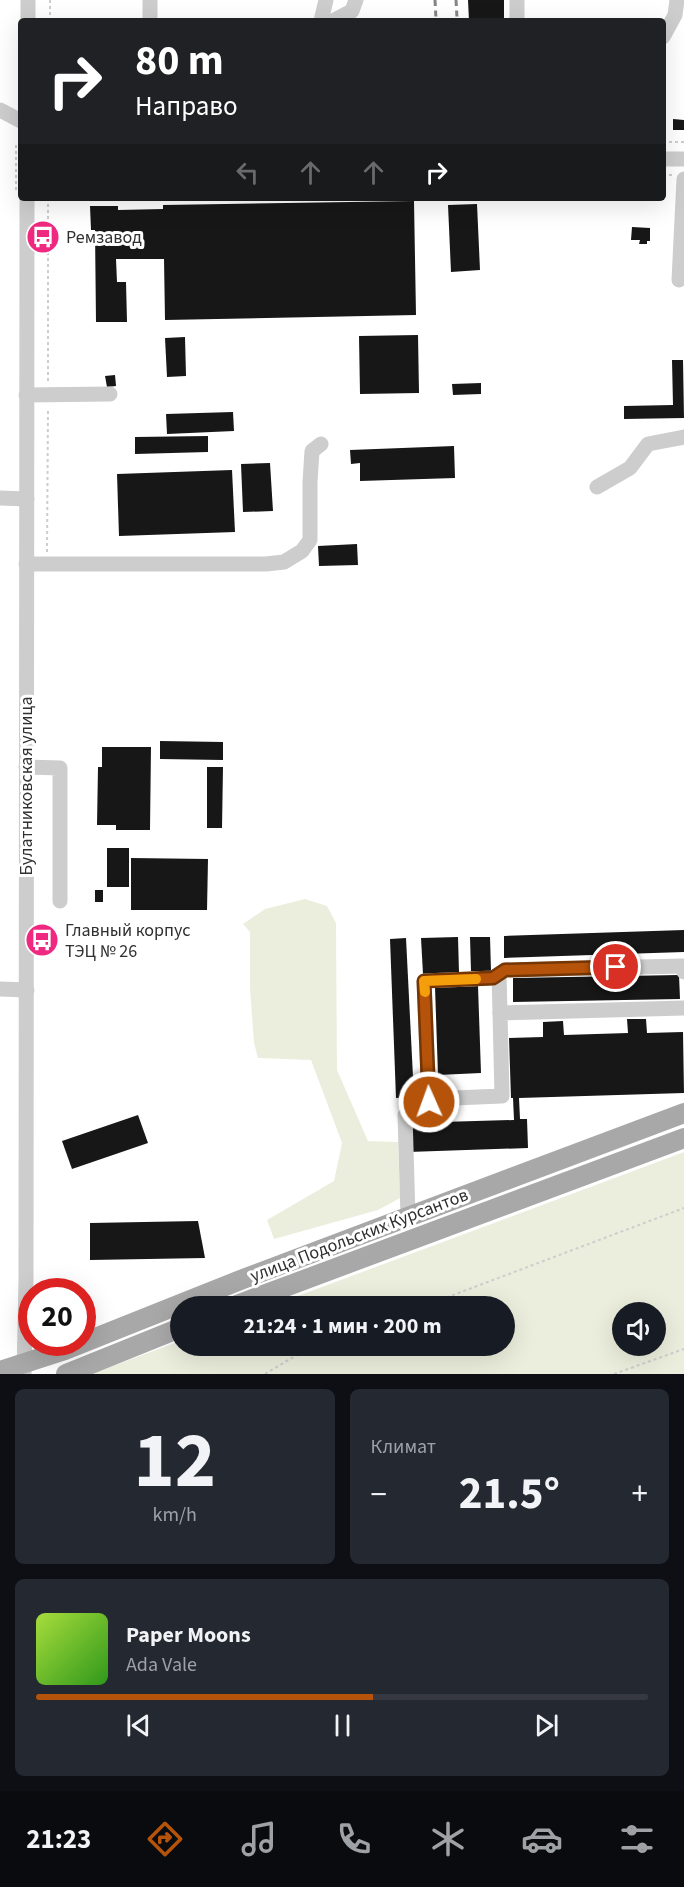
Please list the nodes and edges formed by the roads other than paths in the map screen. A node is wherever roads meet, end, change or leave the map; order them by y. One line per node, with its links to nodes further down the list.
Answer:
1 (28, 0): 7 (street)
2 (150, 0): 8 (street)
3 (326, 0): 9 (street)
4 (356, 0): 10 (street)
5 (517, 0): 11 (street)
6 (677, 0): 12 (street)
7 (28, 18)
8 (150, 18)
9 (322, 18)
10 (339, 18)
11 (517, 18)
12 (666, 32)
13 (0, 110): 14 (street)
14 (18, 119)
15 (666, 159): 16 (street)
16 (684, 159)
17 (684, 179): 19 (street)
18 (27, 201): 21 (street, Булатниковская улица)
19 (679, 280)
20 (110, 394): 21 (street)
21 (26, 395): 26 (street, Булатниковская улица)
22 (684, 437): 24 (street)
23 (321, 444): 27 (street)
24 (597, 487)
25 (0, 498): 26 (street)
26 (27, 499): 27 (street, Булатниковская улица)
27 (26, 564): 28 (street, Булатниковская улица)
28 (26, 767): 29 (street); 34 (street, Булатниковская улица)
29 (60, 901)
30 (684, 965): 31 (street); 32 (street)
31 (684, 972)
32 (499, 974): 36 (street); 37 (street)
33 (0, 989): 34 (street)
34 (27, 990): 43 (street, Булатниковская улица)
35 (684, 1008): 36 (street)
36 (500, 1013): 37 (street)
37 (429, 1099): 40 (street)
38 (684, 1113): 40 (main road, улица Подольских Курсантов)
39 (684, 1138): 41 (main road, улица Подольских Курсантов)
40 (408, 1216): 43 (main road, улица Подольских Курсантов)
41 (261, 1296)
42 (170, 1332): 45 (main road)
43 (24, 1369): 44 (main road, улица Подольских Курсантов)
44 (0, 1371)
45 (66, 1374)

